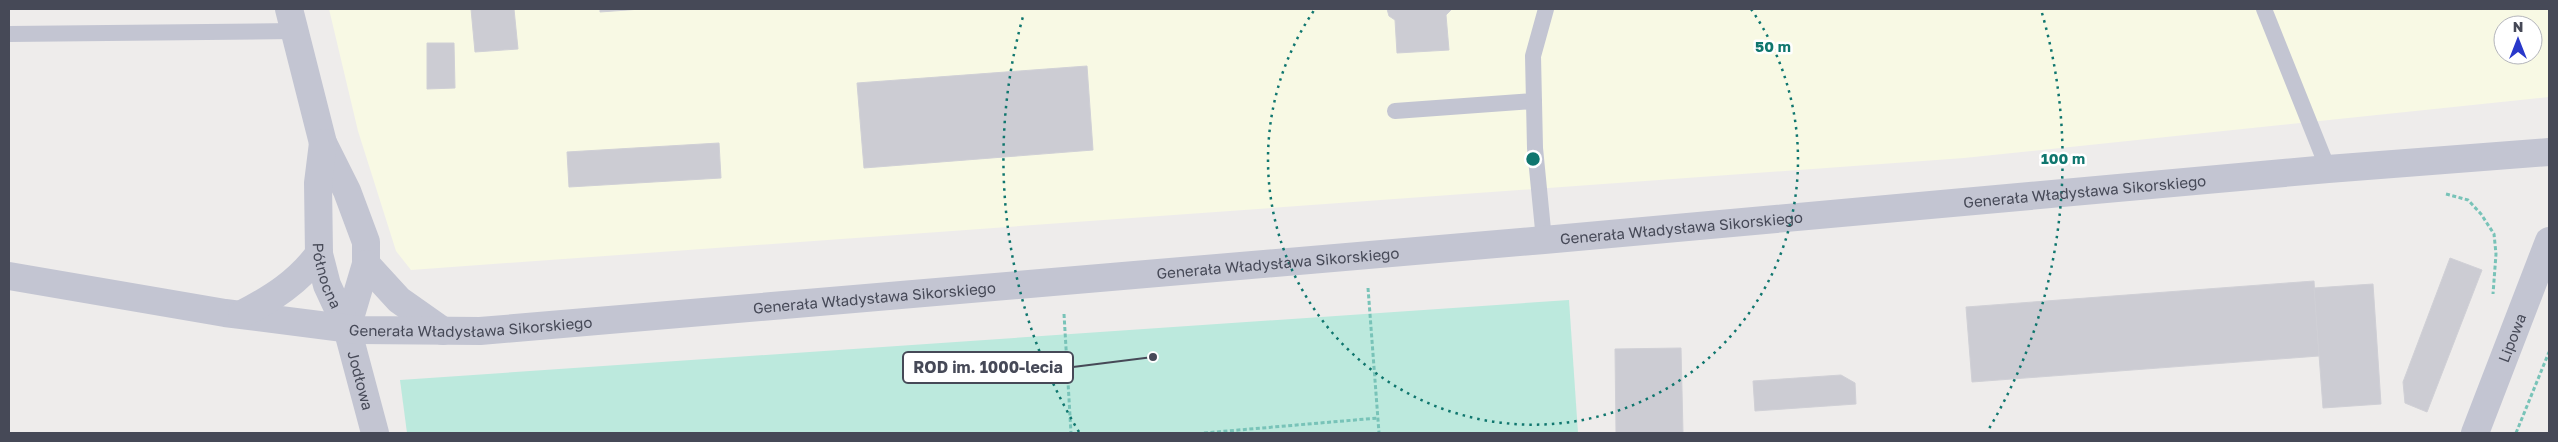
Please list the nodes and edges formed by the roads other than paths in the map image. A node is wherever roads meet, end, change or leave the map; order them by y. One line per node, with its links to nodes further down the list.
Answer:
1 (1546, 9): 5 (lane)
2 (2264, 9): 9 (lane)
3 (291, 20): 4 (lane); 7 (street, Północna)
4 (9, 34)
5 (1534, 101): 6 (lane); 10 (lane)
6 (1395, 111)
7 (323, 144): 12 (street, Północna); 13 (street, Północna)
8 (2549, 152): 9 (street, Generała Władysława Sikorskiego)
9 (2328, 169): 10 (street, Generała Władysława Sikorskiego)
10 (1544, 240): 17 (street, Generała Władysława Sikorskiego)
11 (2549, 241): 19 (street, Lipowa)
12 (319, 254): 15 (street); 16 (street, Północna)
13 (366, 264): 16 (street, Północna); 17 (street)
14 (9, 276): 15 (street, Generała Władysława Sikorskiego)
15 (242, 314): 16 (street, Generała Władysława Sikorskiego)
16 (347, 328): 17 (street, Generała Władysława Sikorskiego); 18 (street, Jodłowa)
17 (443, 331)
18 (374, 433)
19 (2475, 433)

